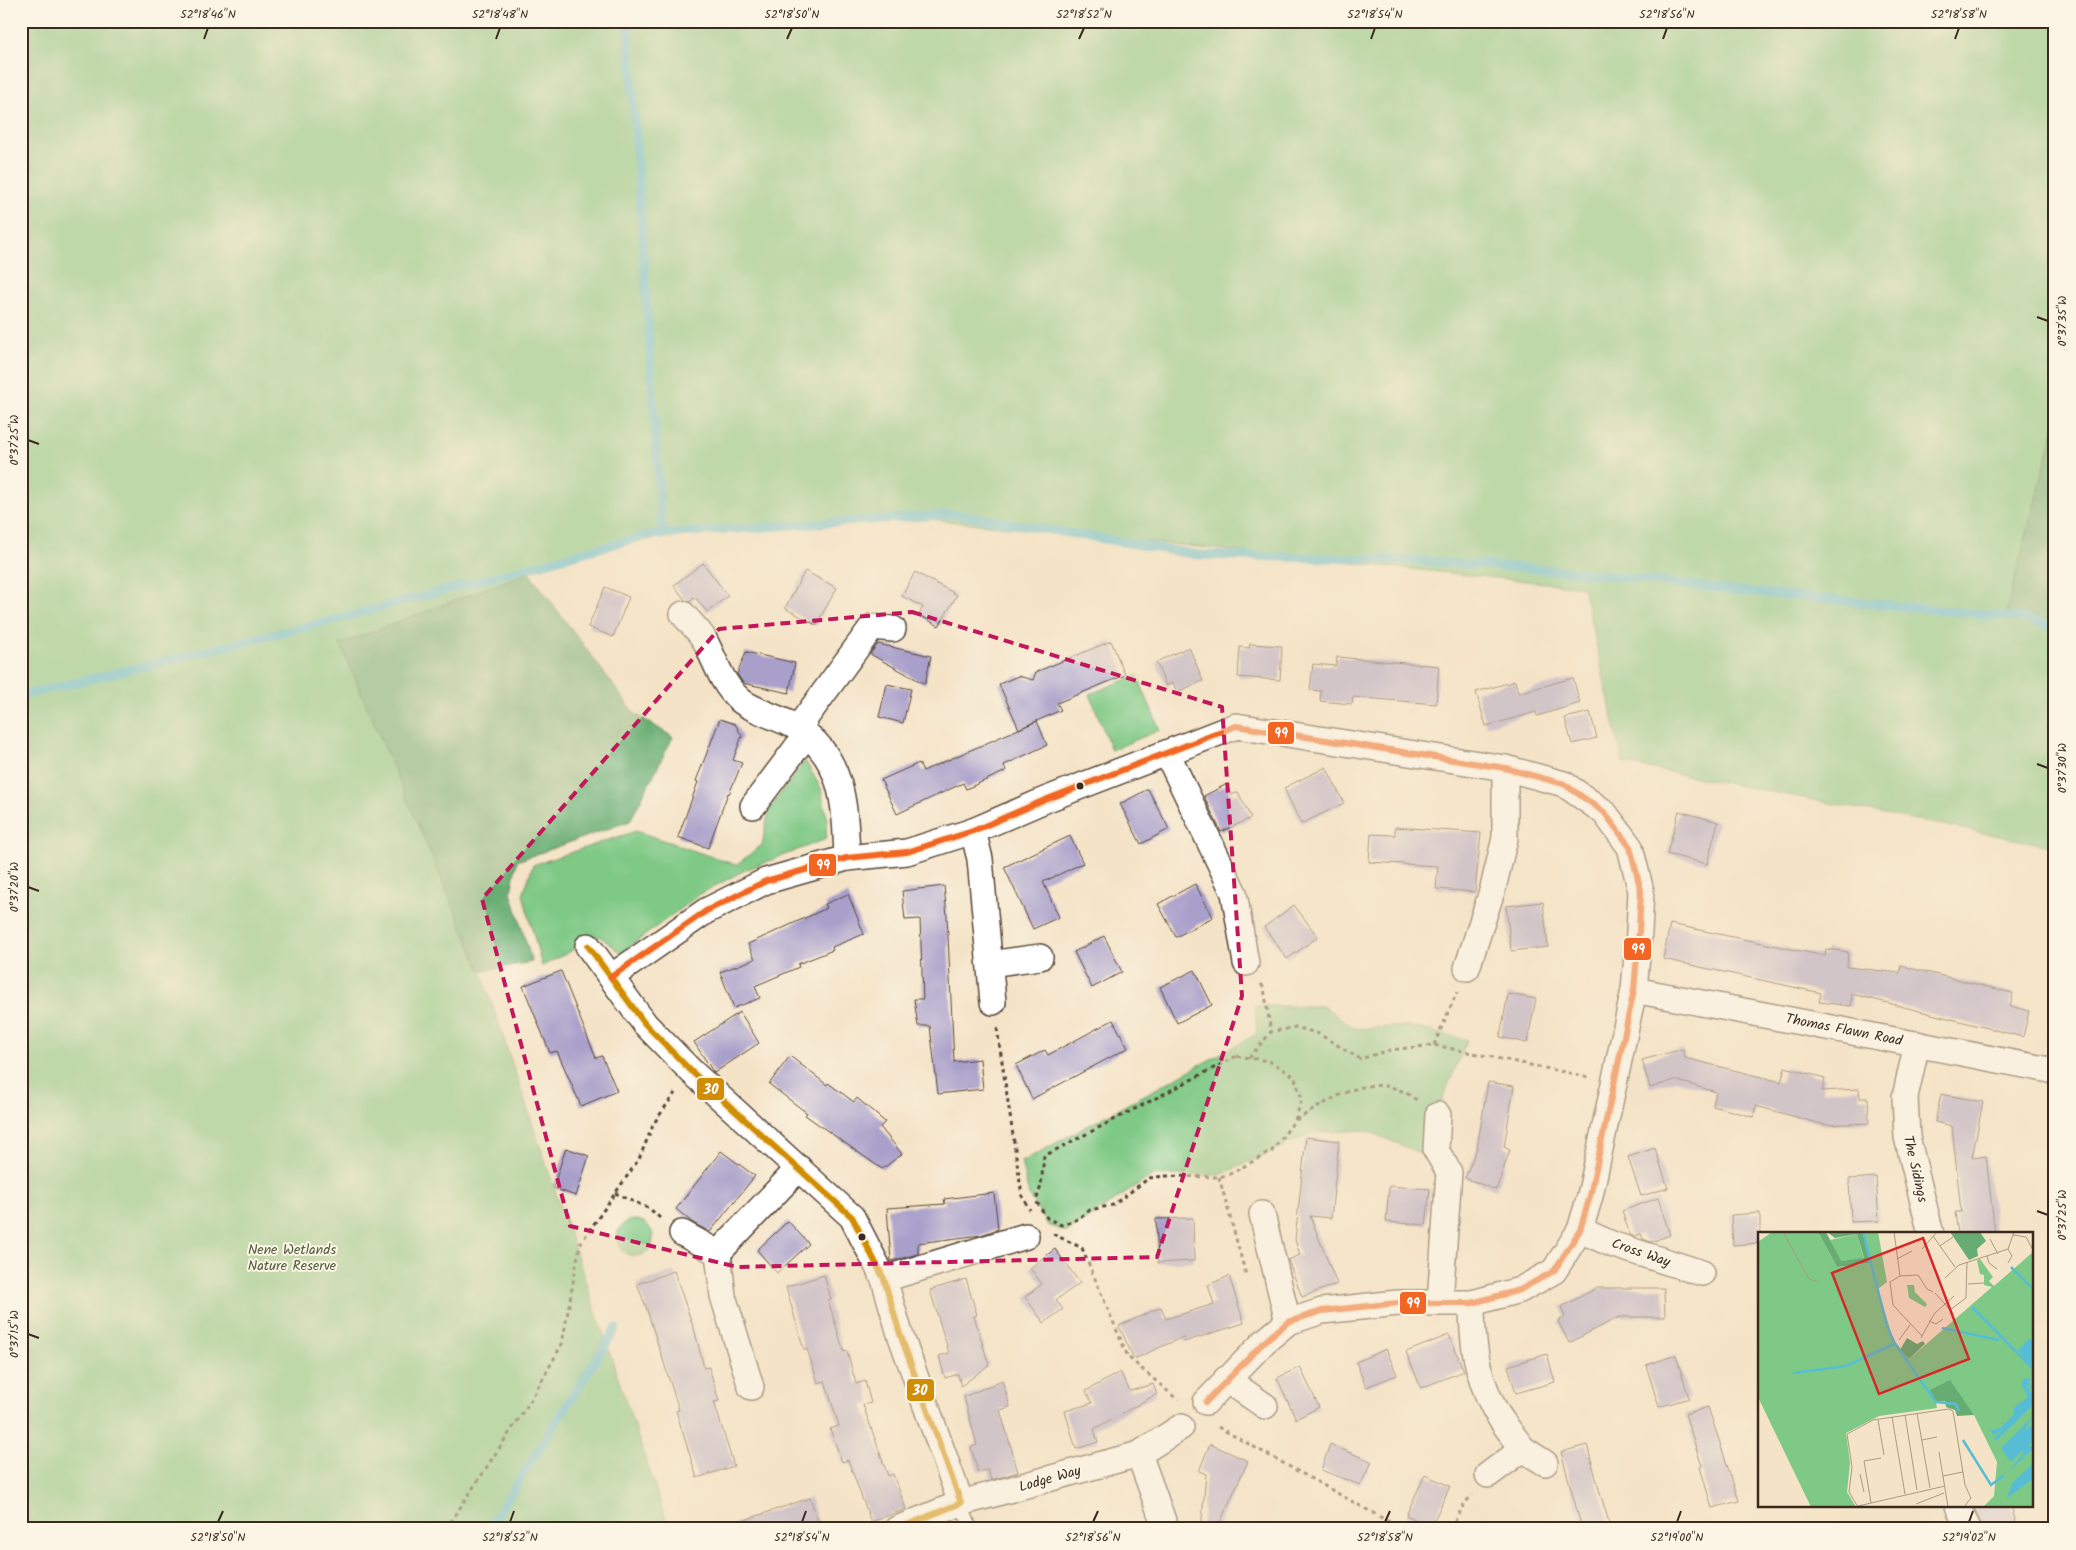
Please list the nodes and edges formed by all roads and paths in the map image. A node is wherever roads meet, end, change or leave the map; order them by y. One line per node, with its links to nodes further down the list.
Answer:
1 (683, 614): 3 (street)
2 (893, 629): 3 (street)
3 (802, 732): 6 (street); 8 (street)
4 (1167, 753): 5 (street); 7 (street); 12 (street)
5 (1505, 768): 13 (street); 15 (street)
6 (753, 806)
7 (973, 831): 8 (street); 11 (street)
8 (847, 858): 14 (street)
9 (588, 946): 14 (street)
10 (1040, 957): 11 (street)
11 (990, 964): 16 (street)
12 (1246, 964): 17 (path)
13 (1467, 968): 19 (path)
14 (611, 977): 21 (street)
15 (1634, 990): 18 (street, Thomas Flawn Road); 31 (street)
16 (993, 1002): 29 (path)
17 (1271, 1032): 19 (path); 20 (path)
18 (1917, 1044): 22 (street, Thomas Flawn Road); 32 (street, The Sidings)
19 (1434, 1046): 23 (path)
20 (1249, 1058): 25 (path); 27 (path)
21 (691, 1071): 26 (street); 28 (path)
22 (2055, 1071)
23 (1591, 1077)
24 (1438, 1115): 25 (path); 39 (street)
25 (1295, 1120): 27 (path)
26 (799, 1168): 35 (street); 38 (street)
27 (1219, 1177): 37 (path)
28 (615, 1193): 33 (path); 54 (path)
29 (1032, 1212)
30 (1262, 1214): 41 (street)
31 (1580, 1230): 36 (street, Cross Way); 40 (street)
32 (1931, 1232)
33 (682, 1233): 35 (street)
34 (1037, 1234): 38 (street); 44 (path)
35 (718, 1253): 43 (street)
36 (1702, 1273)
37 (1246, 1278)
38 (884, 1279): 52 (street)
39 (1440, 1302): 40 (street); 41 (street)
40 (1472, 1303): 48 (street)
41 (1288, 1322): 42 (street)
42 (1226, 1380): 45 (street); 46 (street)
43 (751, 1387)
44 (1180, 1402)
45 (1265, 1406)
46 (1208, 1412): 58 (path)
47 (1181, 1426): 49 (street, Lodge Way)
48 (1523, 1449): 50 (street); 51 (street)
49 (1139, 1454): 52 (street, Lodge Way); 57 (street)
50 (1545, 1463)
51 (1488, 1475): 59 (path)
52 (961, 1503): 55 (street, Lodge Way); 56 (lane)
53 (1959, 1508): 60 (street)
54 (446, 1529)
55 (897, 1529)
56 (971, 1529)
57 (1166, 1529)
58 (1402, 1529)
59 (1451, 1529)
60 (1968, 1529)

